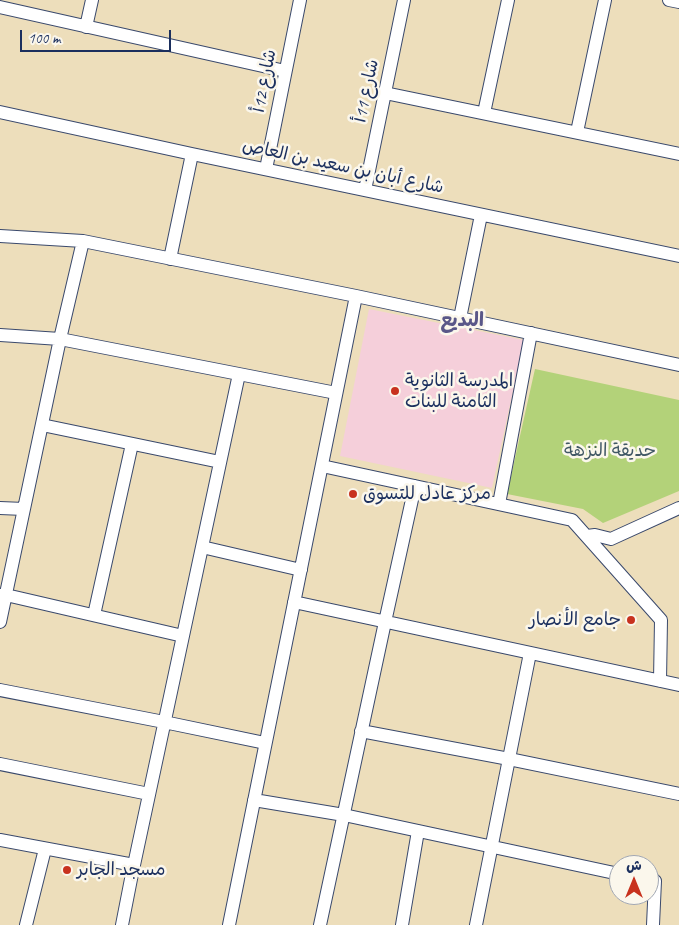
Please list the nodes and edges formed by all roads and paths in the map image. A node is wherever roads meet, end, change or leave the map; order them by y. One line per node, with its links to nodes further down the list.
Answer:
1 (92, 0): 9 (street)
2 (300, 0): 10 (street, شارع 12أ)
3 (404, 0): 11 (street, شارع 11أ)
4 (508, 0): 13 (street)
5 (605, 0): 14 (street)
6 (669, 0): 7 (street)
7 (679, 2)
8 (0, 7): 9 (street)
9 (86, 27): 10 (street)
10 (285, 71): 17 (street, شارع 12أ)
11 (385, 93): 13 (street); 18 (street, شارع 11أ)
12 (0, 112): 15 (street, شارع أبان بن سعيد بن العاص)
13 (484, 113): 14 (street)
14 (577, 132): 16 (street)
15 (192, 154): 17 (street, شارع أبان بن سعيد بن العاص); 23 (street)
16 (679, 154)
17 (266, 169): 18 (street, شارع أبان بن سعيد بن العاص)
18 (365, 190): 19 (street, شارع أبان بن سعيد بن العاص)
19 (481, 214): 22 (street, شارع أبان بن سعيد بن العاص); 25 (street)
20 (0, 236): 21 (street)
21 (83, 241): 23 (street); 28 (street)
22 (679, 256)
23 (170, 258): 24 (street)
24 (356, 296): 25 (street); 31 (street)
25 (460, 318): 26 (street)
26 (531, 333): 29 (street); 37 (street)
27 (0, 335): 28 (street)
28 (60, 339): 30 (street); 32 (street)
29 (679, 365)
30 (239, 374): 31 (street); 34 (street)
31 (336, 393): 35 (street)
32 (42, 425): 33 (street); 40 (street)
33 (132, 444): 34 (street); 46 (street)
34 (220, 462): 42 (street)
35 (322, 466): 36 (street); 43 (street)
36 (415, 486): 37 (street); 48 (street)
37 (499, 504): 41 (street)
38 (0, 508): 40 (street)
39 (679, 508): 41 (street)
40 (24, 509): 44 (street)
41 (587, 536): 51 (street)
42 (202, 548): 43 (street); 49 (street)
43 (301, 570): 45 (street)
44 (3, 595): 46 (street); 47 (street)
45 (294, 602): 48 (street); 56 (street)
46 (94, 615): 49 (street)
47 (0, 622)
48 (385, 622): 50 (street); 55 (street)
49 (183, 636): 54 (street)
50 (530, 653): 51 (street); 57 (street)
51 (660, 681): 52 (street)
52 (679, 685)
53 (0, 690): 54 (street)
54 (164, 722): 56 (street); 59 (street)
55 (362, 731): 57 (street); 62 (street)
56 (266, 743): 61 (street)
57 (509, 759): 60 (street); 65 (street)
58 (0, 764): 59 (street)
59 (149, 794): 67 (street)
60 (679, 794)
61 (254, 800): 62 (street); 72 (street)
62 (344, 815): 63 (street); 73 (street)
63 (418, 831): 65 (street); 74 (street)
64 (0, 840): 66 (street)
65 (492, 847): 68 (street); 75 (street)
66 (45, 849): 67 (street); 70 (street)
67 (134, 865): 71 (street)
68 (609, 872)
69 (654, 905): 76 (street)
70 (26, 925)
71 (122, 925)
72 (229, 925)
73 (320, 925)
74 (402, 925)
75 (476, 925)
76 (653, 925)

